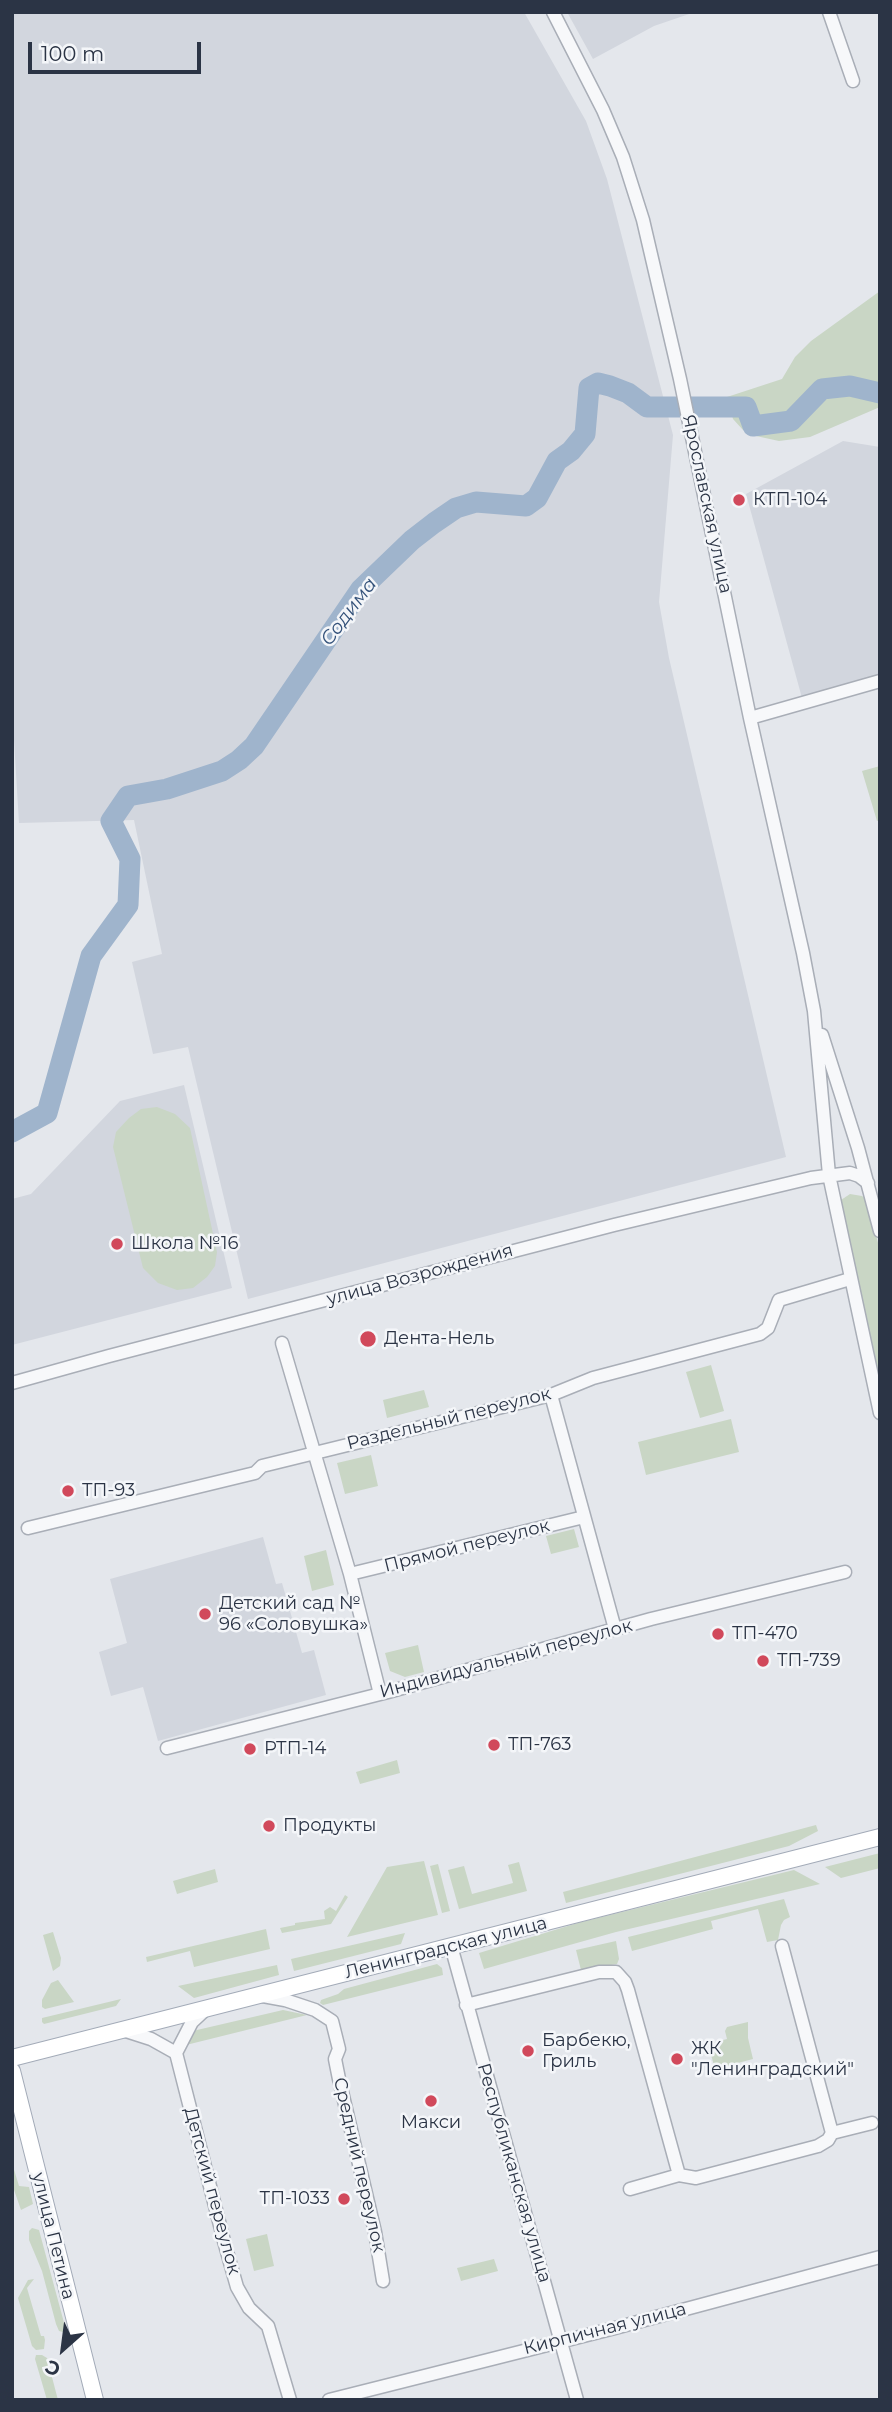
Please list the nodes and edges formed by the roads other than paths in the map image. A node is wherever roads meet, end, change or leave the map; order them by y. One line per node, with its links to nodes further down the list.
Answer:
1 (553, 12): 5 (street, Ярославская улица)
2 (829, 12): 3 (street)
3 (853, 80)
4 (880, 681): 5 (street)
5 (750, 718): 6 (street, Ярославская улица)
6 (814, 1011): 7 (street, Ярославская улица); 8 (street, Ярославская улица)
7 (829, 1175): 8 (street, улица Возрождения); 10 (street, Ярославская улица); 12 (street, улица Возрождения)
8 (869, 1183): 9 (street, Ярославская улица)
9 (880, 1231)
10 (850, 1279): 13 (street, Раздельный переулок); 14 (street, Ярославская улица)
11 (282, 1343): 15 (street)
12 (12, 1383)
13 (551, 1395): 15 (street, Раздельный переулок); 16 (street)
14 (880, 1413)
15 (316, 1452): 17 (street, Раздельный переулок); 19 (street)
16 (584, 1517): 19 (street, Прямой переулок); 20 (street)
17 (29, 1528)
18 (845, 1572): 20 (street, Индивидуальный переулок)
19 (351, 1574): 21 (street)
20 (615, 1629): 21 (street, Индивидуальный переулок)
21 (380, 1694): 22 (street, Индивидуальный переулок)
22 (167, 1748)
23 (880, 1836): 25 (main road, Ленинградская улица)
24 (782, 1946): 34 (street)
25 (451, 1947): 26 (main road, Ленинградская улица); 27 (street, Республиканская улица)
26 (259, 1995): 28 (main road, Ленинградская улица); 38 (street, Средний переулок)
27 (466, 2005): 35 (street); 39 (street, Республиканская улица)
28 (207, 2009): 29 (main road, Ленинградская улица); 30 (street)
29 (123, 2030): 30 (street); 31 (main road, Ленинградская улица)
30 (176, 2053): 41 (street, Детский переулок)
31 (12, 2058)
32 (12, 2071): 40 (main road, улица Петина)
33 (872, 2123): 34 (street)
34 (832, 2133): 35 (street)
35 (679, 2175): 36 (street)
36 (630, 2189)
37 (880, 2257): 39 (street, Кирпичная улица)
38 (383, 2281)
39 (561, 2340): 42 (street, Кирпичная улица); 43 (street, Республиканская улица)
40 (95, 2400)
41 (289, 2400)
42 (329, 2400)
43 (577, 2400)

